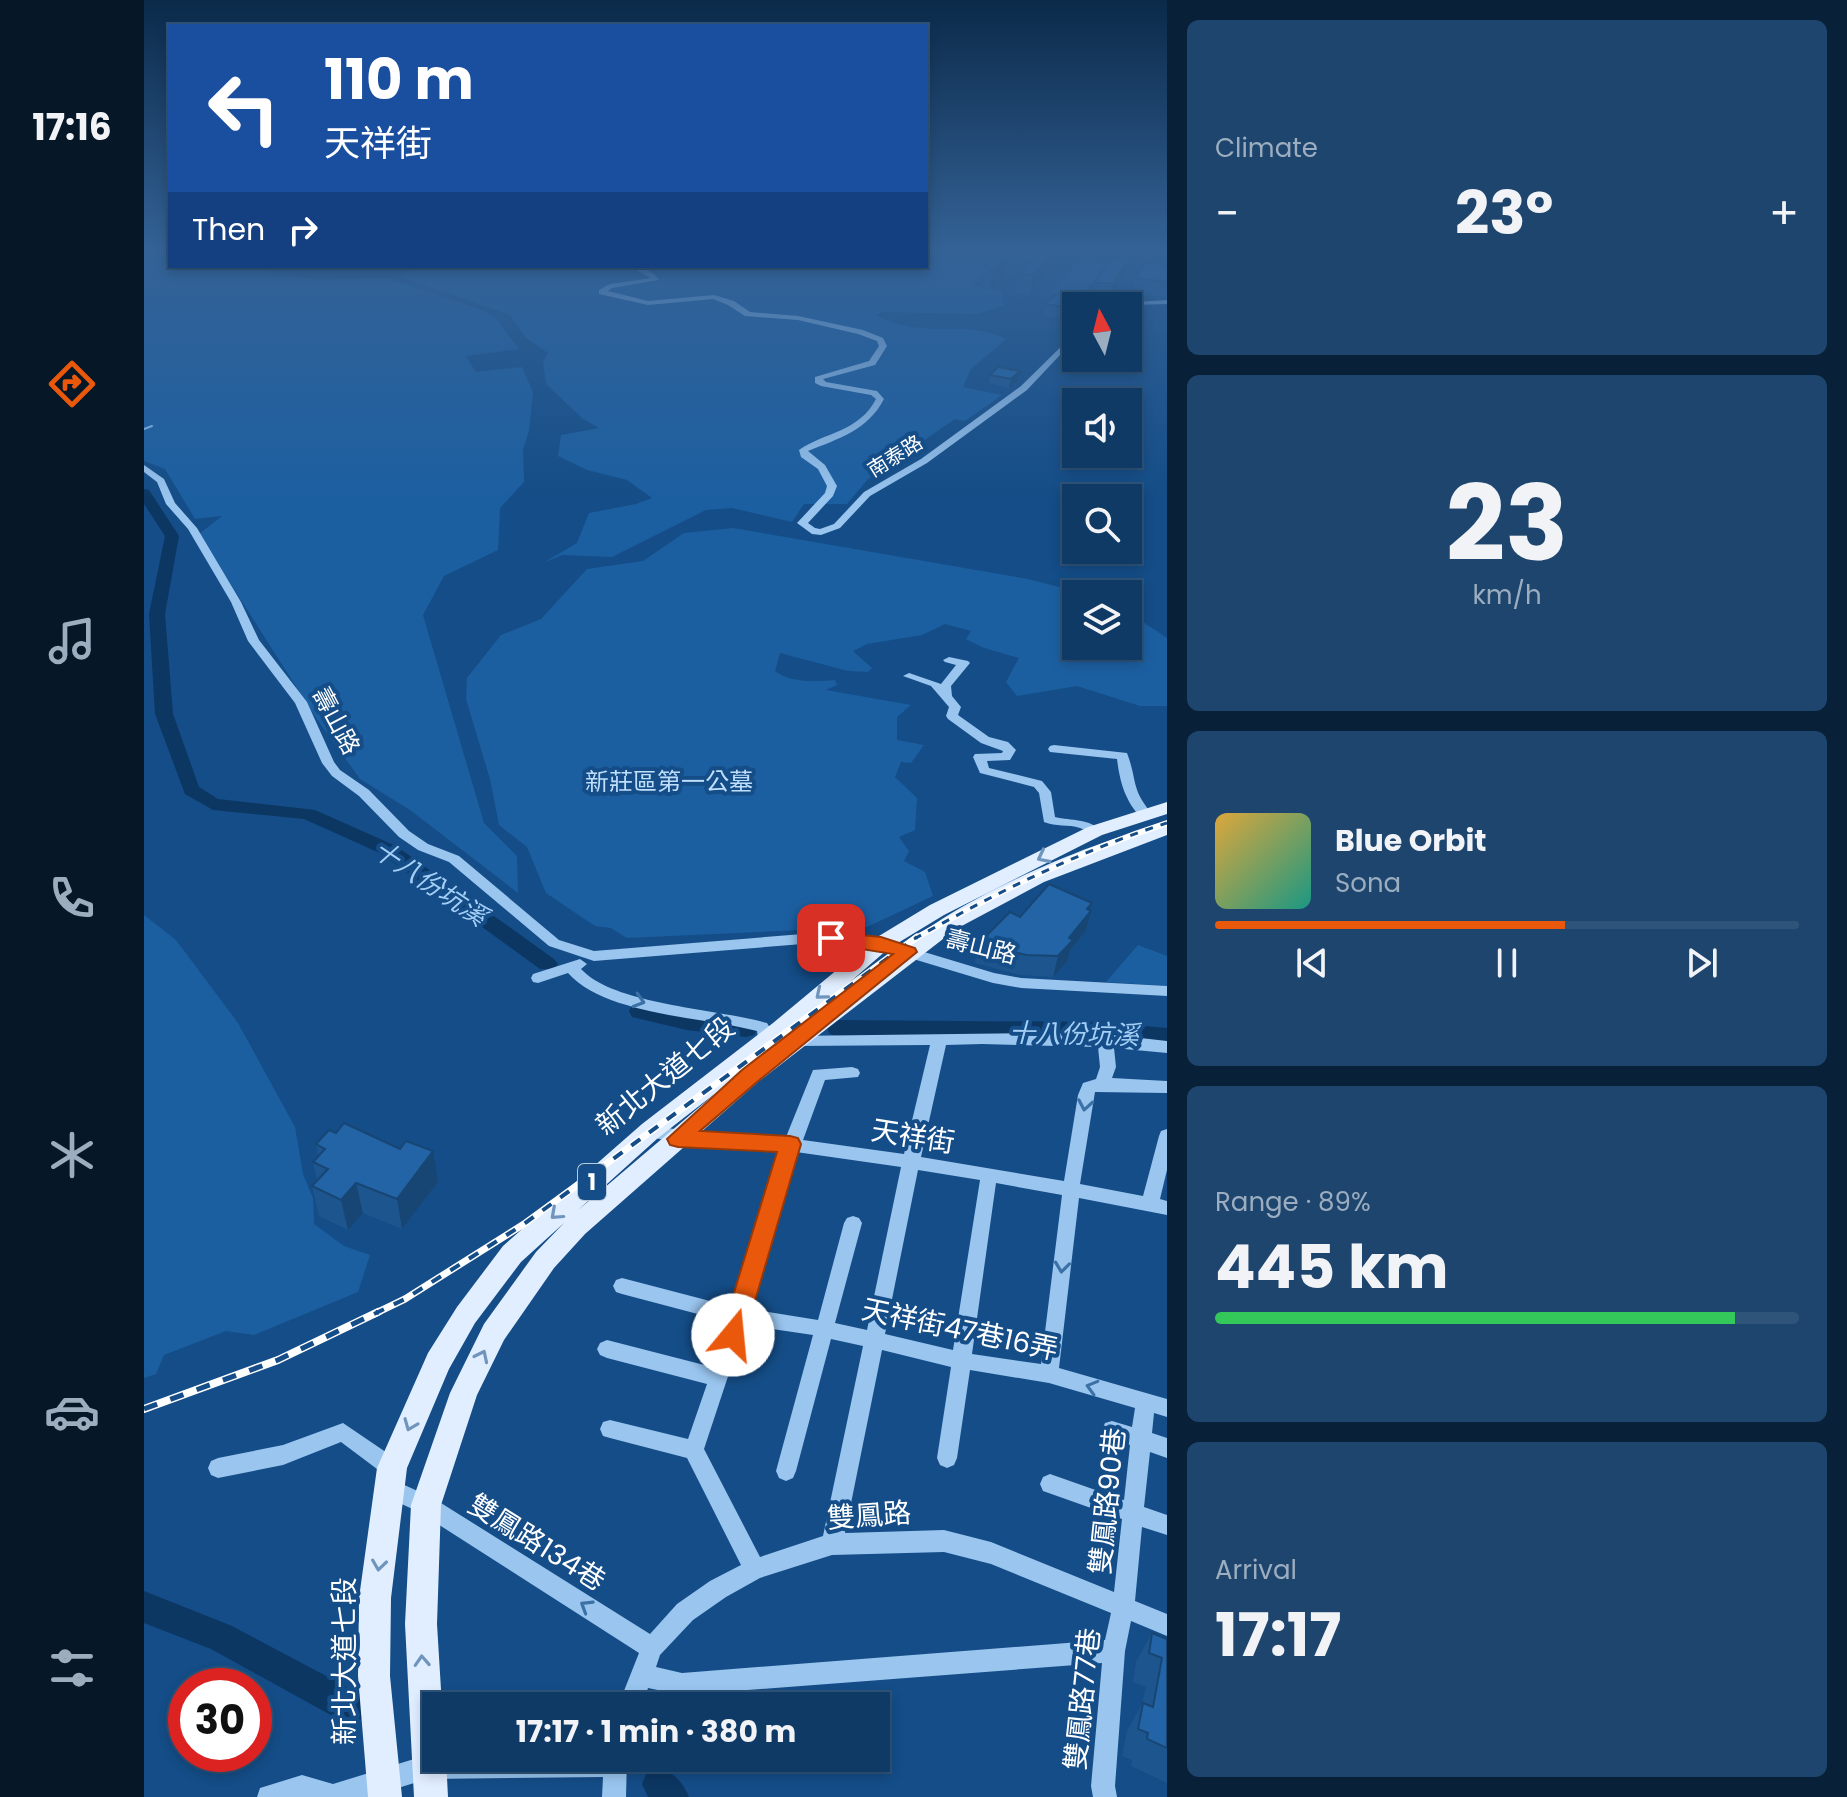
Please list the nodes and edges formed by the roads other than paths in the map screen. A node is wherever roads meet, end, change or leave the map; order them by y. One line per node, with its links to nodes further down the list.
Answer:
1 (859, 332): 2 (street, 南泰路)
2 (1062, 349)
3 (144, 468): 14 (street, 壽山路)
4 (949, 660): 6 (street)
5 (909, 676): 6 (street)
6 (946, 696): 11 (street)
7 (1054, 749): 9 (street)
8 (1167, 808): 9 (main road, 新北大道七段 / 1)
9 (1146, 815): 11 (main road, 新北大道七段 / 1)
10 (1167, 829): 13 (main road, 新北大道七段 / 1)
11 (1095, 831): 12 (main road, 新北大道七段 / 1, one-way to 12)
12 (881, 944): 13 (street, 壽山路); 14 (street, 壽山路); 20 (main road, 新北大道七段 / 1, one-way to 20)
13 (908, 952): 17 (street, 壽山路); 18 (main road, 新北大道七段 / 1)
14 (594, 956): 15 (street, 壽山路)
15 (572, 968): 16 (street, 壽山路); 20 (street, one-way to 20)
16 (538, 978)
17 (1167, 991)
18 (796, 1040): 21 (street); 26 (main road, 新北大道七段 / 1)
19 (1105, 1040): 21 (street); 22 (street); 24 (street)
20 (765, 1041): 26 (main road, 新北大道七段 / 1)
21 (939, 1041): 29 (street)
22 (1167, 1047)
23 (852, 1073): 28 (street)
24 (1102, 1084): 25 (street); 31 (street, one-way to 31)
25 (1167, 1087)
26 (664, 1135): 28 (street, 天祥街); 52 (main road, 新北大道七段 / 1, one-way to 52); 54 (main road, 新北大道七段 / 1, one-way to 26)
27 (1167, 1136): 32 (street)
28 (790, 1144): 29 (street, 天祥街); 35 (street)
29 (911, 1162): 30 (street, 天祥街); 37 (street)
30 (989, 1174): 31 (street, 天祥街); 39 (street)
31 (1071, 1189): 32 (street, 天祥街); 40 (street, one-way to 40)
32 (1159, 1206)
33 (853, 1223): 36 (street)
34 (622, 1286): 35 (street, 天祥街47巷16弄)
35 (740, 1313): 36 (street, 天祥街47巷16弄); 41 (street)
36 (825, 1329): 37 (street, 天祥街47巷16弄); 51 (street)
37 (874, 1341): 39 (street, 天祥街47巷16弄); 57 (street)
38 (607, 1349): 41 (street)
39 (964, 1361): 40 (street, 天祥街47巷16弄); 49 (street)
40 (1049, 1374): 42 (street, 天祥街47巷16弄, one-way to 40)
41 (719, 1378): 48 (street)
42 (1145, 1402): 43 (street, 天祥街47巷16弄); 46 (street, 雙鳳路90巷)
43 (1167, 1408)
44 (610, 1429): 48 (street)
45 (1112, 1430): 46 (street)
46 (1143, 1439): 47 (street); 55 (street, 雙鳳路90巷)
47 (1167, 1448)
48 (694, 1450): 58 (street)
49 (947, 1458)
50 (218, 1468): 52 (street, 雙鳳路134巷)
51 (786, 1471)
52 (391, 1478): 54 (street, 雙鳳路134巷); 68 (main road, 新北大道七段 / 1, one-way to 68)
53 (1050, 1484): 55 (street)
54 (426, 1505): 61 (street, 雙鳳路134巷, one-way to 54); 67 (main road, 新北大道七段 / 1, one-way to 54)
55 (1133, 1512): 56 (street); 59 (street, 雙鳳路90巷)
56 (1167, 1525)
57 (832, 1544): 58 (street, 雙鳳路); 59 (street, 雙鳳路)
58 (755, 1569): 61 (street, 雙鳳路)
59 (1123, 1607): 60 (street, 雙鳳路); 62 (street, 雙鳳路77巷)
60 (1167, 1625)
61 (652, 1648): 63 (street, 雙鳳路)
62 (1114, 1651): 63 (street); 72 (street, 雙鳳路77巷)
63 (641, 1675): 64 (street, 雙鳳路)
64 (635, 1692)
65 (517, 1772): 67 (street)
66 (614, 1772): 71 (street)
67 (429, 1782): 68 (street)
68 (383, 1788): 69 (street)
69 (331, 1796): 70 (street)
70 (269, 1797)
71 (614, 1797)
72 (1105, 1797)

